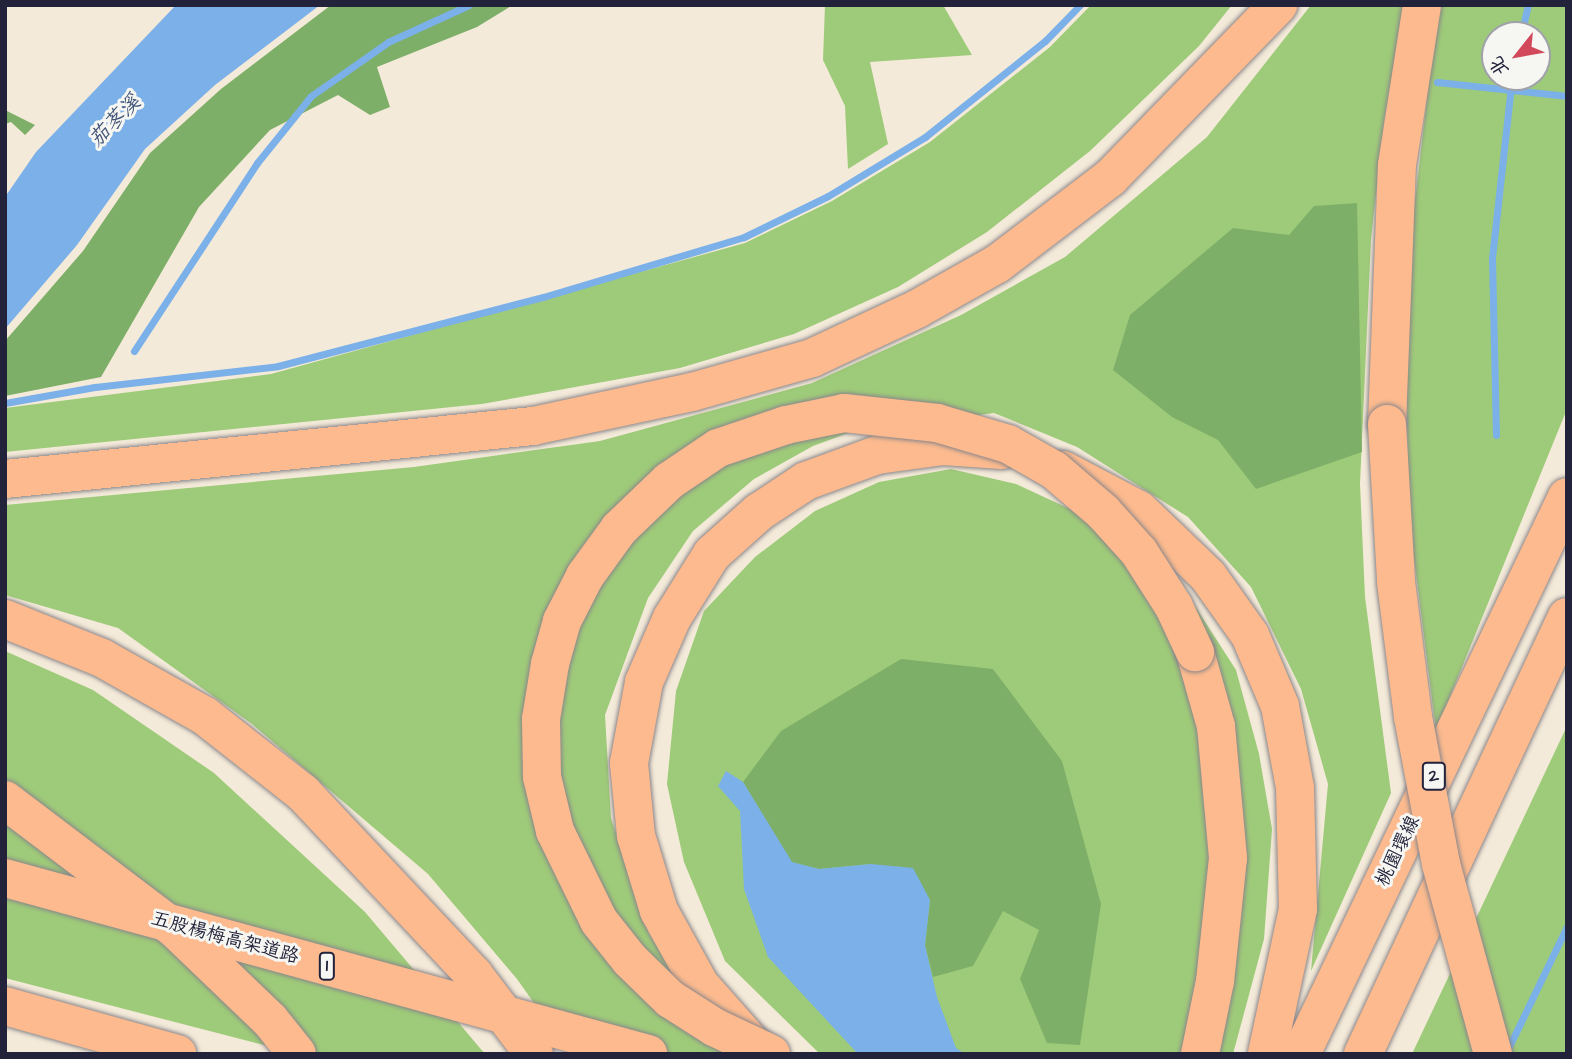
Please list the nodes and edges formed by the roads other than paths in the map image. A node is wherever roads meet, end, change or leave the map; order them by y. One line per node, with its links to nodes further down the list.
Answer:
1 (1278, 5): 3 (highway)
2 (1422, 5): 20 (highway, bridge)
3 (17, 478)
4 (1567, 497): 18 (highway, 桃園環線 / 2)
5 (1567, 617): 19 (highway)
6 (5, 618): 12 (highway)
7 (5, 800): 11 (highway)
8 (5, 878): 13 (highway, 五股楊梅高架道路 / 1)
9 (5, 1006): 10 (highway)
10 (177, 1054)
11 (297, 1054)
12 (534, 1054)
13 (648, 1054)
14 (761, 1054): 17 (highway)
15 (771, 1054): 16 (highway, bridge)
16 (1200, 1054)
17 (1267, 1054)
18 (1301, 1054)
19 (1363, 1054)
20 (1493, 1054)

